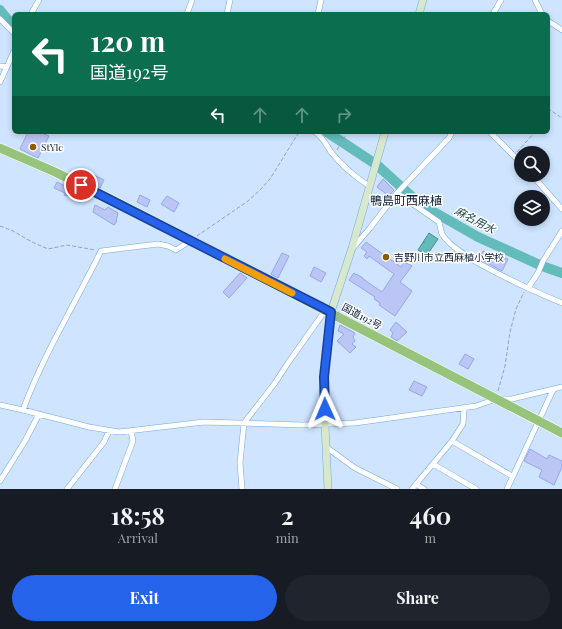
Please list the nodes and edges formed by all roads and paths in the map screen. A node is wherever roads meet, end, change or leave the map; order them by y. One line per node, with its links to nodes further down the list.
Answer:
1 (39, 0): 8 (street)
2 (192, 0): 9 (street)
3 (230, 0): 10 (street)
4 (321, 0): 11 (street)
5 (423, 0): 12 (main road)
6 (501, 0): 13 (street)
7 (535, 0): 14 (street)
8 (32, 12)
9 (188, 12)
10 (227, 12)
11 (318, 12)
12 (420, 12)
13 (494, 12)
14 (541, 12)
15 (0, 19): 18 (street)
16 (550, 22): 17 (street)
17 (562, 30)
18 (12, 31)
19 (12, 56): 21 (street)
20 (0, 66): 21 (street)
21 (7, 67): 22 (street)
22 (0, 82)
23 (550, 110): 24 (path)
24 (562, 118)
25 (298, 134): 42 (path)
26 (317, 134): 37 (street)
27 (384, 134): 37 (main road)
28 (451, 134): 38 (street)
29 (492, 134): 35 (street)
30 (533, 134): 32 (path)
31 (346, 135): 33 (path)
32 (523, 146)
33 (339, 147)
34 (0, 148): 42 (highway, 国道192号)
35 (514, 156)
36 (538, 182): 39 (street)
37 (369, 186): 43 (main road)
38 (397, 193): 43 (street); 45 (street)
39 (562, 209)
40 (0, 226): 44 (path)
41 (562, 231): 45 (street)
42 (190, 241): 44 (street); 47 (highway, 国道192号)
43 (352, 248): 47 (main road)
44 (101, 251): 54 (street)
45 (528, 288): 46 (street); 51 (path)
46 (562, 303)
47 (335, 312): 48 (path, bridge); 51 (highway, 国道192号); 57 (street); 58 (main road)
48 (336, 321)
49 (562, 387): 50 (street)
50 (553, 390): 51 (street); 56 (street)
51 (496, 399): 53 (street); 56 (highway, 国道192号)
52 (0, 405): 54 (street)
53 (464, 408): 58 (street); 62 (street)
54 (23, 410): 55 (street)
55 (40, 414): 59 (street); 66 (street)
56 (539, 421): 61 (highway, 国道192号); 65 (street)
57 (244, 423): 58 (street); 60 (street); 70 (street)
58 (325, 425): 63 (main road)
59 (109, 431): 60 (street); 68 (street)
60 (131, 431): 69 (street)
61 (562, 433)
62 (452, 442): 64 (street); 65 (street)
63 (326, 447): 71 (main road); 72 (street)
64 (433, 464): 67 (street); 74 (street)
65 (512, 476): 75 (street)
66 (0, 481)
67 (414, 487): 73 (street)
68 (67, 489)
69 (115, 489)
70 (242, 489)
71 (328, 489)
72 (397, 489)
73 (424, 489)
74 (476, 489)
75 (506, 489)

